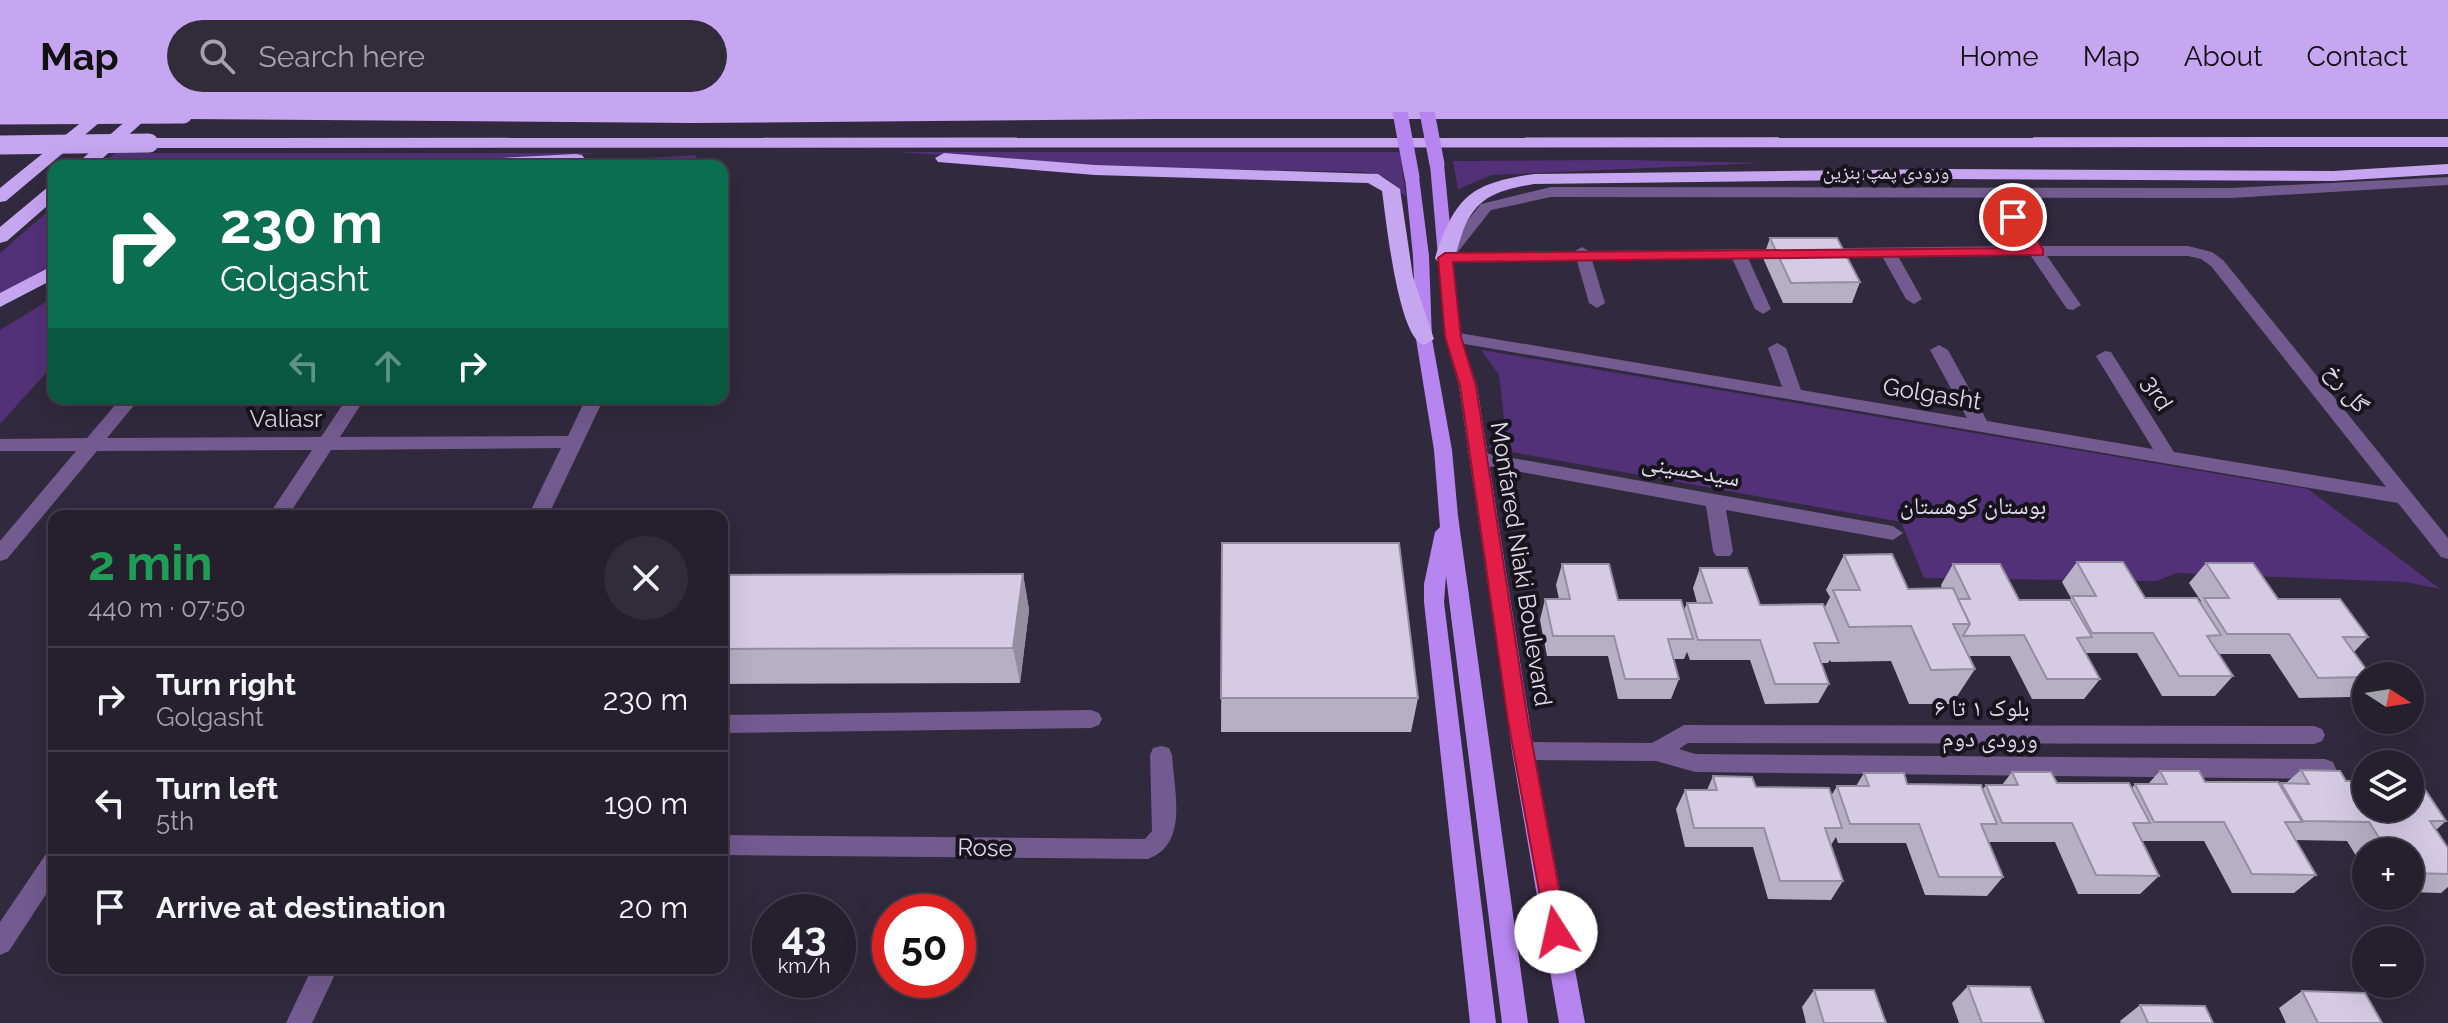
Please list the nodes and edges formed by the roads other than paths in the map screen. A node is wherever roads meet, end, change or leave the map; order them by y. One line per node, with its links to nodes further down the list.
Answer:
1 (15, 112): 14 (highway)
2 (104, 112): 24 (highway)
3 (146, 112): 19 (highway)
4 (816, 112): 12 (highway)
5 (1400, 112): 39 (main road, bridge)
6 (1427, 112): 31 (main road, Monfared Niaki Boulevard, bridge)
7 (1998, 112): 13 (main road)
8 (192, 113): 11 (highway, bridge); 12 (highway)
9 (1456, 113): 12 (highway); 13 (highway)
10 (2448, 114): 13 (highway)
11 (0, 115)
12 (868, 116)
13 (2044, 116)
14 (0, 124)
15 (2448, 142): 17 (highway)
16 (753, 143): 17 (highway); 18 (highway, bridge); 20 (highway)
17 (774, 143): 39 (highway)
18 (0, 145)
19 (90, 160)
20 (547, 160)
21 (2448, 169): 31 (highway)
22 (2448, 181): 31 (street, ورودی پمپ بنزین)
23 (48, 196): 26 (highway)
24 (0, 197)
25 (2013, 217): 28 (street)
26 (0, 237)
27 (1887, 251): 28 (street); 29 (street); 33 (street)
28 (2038, 252): 36 (street); 54 (street, گل رخ)
29 (1738, 253): 30 (street); 37 (street)
30 (1582, 254): 31 (street); 35 (street)
31 (1445, 258): 38 (main road, Monfared Niaki Boulevard)
32 (48, 274): 34 (highway)
33 (1914, 299)
34 (0, 301)
35 (1597, 303)
36 (2073, 305)
37 (1763, 309)
38 (1453, 337): 43 (street, Golgasht); 53 (main road, Monfared Niaki Boulevard)
39 (1424, 339): 58 (main road)
40 (1777, 348): 43 (street)
41 (1939, 350): 47 (street)
42 (2105, 356): 52 (street, 3rd)
43 (1794, 396): 47 (street, Golgasht)
44 (126, 404): 50 (street)
45 (352, 404): 49 (street)
46 (592, 404): 48 (street)
47 (1981, 426): 52 (street, Golgasht)
48 (572, 442): 49 (street, Valiasr); 57 (street)
49 (326, 443): 50 (street, Valiasr); 56 (street)
50 (92, 444): 51 (street, Valiasr); 62 (street)
51 (0, 445)
52 (2168, 457): 54 (street, Golgasht)
53 (1479, 458): 55 (street, سیدحسینی); 66 (main road, Monfared Niaki Boulevard)
54 (2403, 497): 61 (street, گل رخ)
55 (1715, 500): 59 (street, سیدحسینی); 60 (street)
56 (282, 510)
57 (541, 510)
58 (1448, 516): 75 (main road); 76 (main road)
59 (1893, 533)
60 (1723, 551)
61 (2448, 552)
62 (0, 554)
63 (1091, 719): 64 (street)
64 (728, 724)
65 (2314, 735): 67 (street, بلوک ۱ تا ۶)
66 (1523, 751): 67 (street); 77 (main road, Monfared Niaki Boulevard)
67 (1656, 752): 69 (street, ورودی دوم)
68 (1161, 755): 70 (street, Rose)
69 (2325, 769)
70 (728, 845)
71 (48, 870): 72 (street)
72 (0, 943)
73 (322, 974): 74 (street)
74 (299, 1023)
75 (1483, 1023)
76 (1515, 1023)
77 (1572, 1023)

